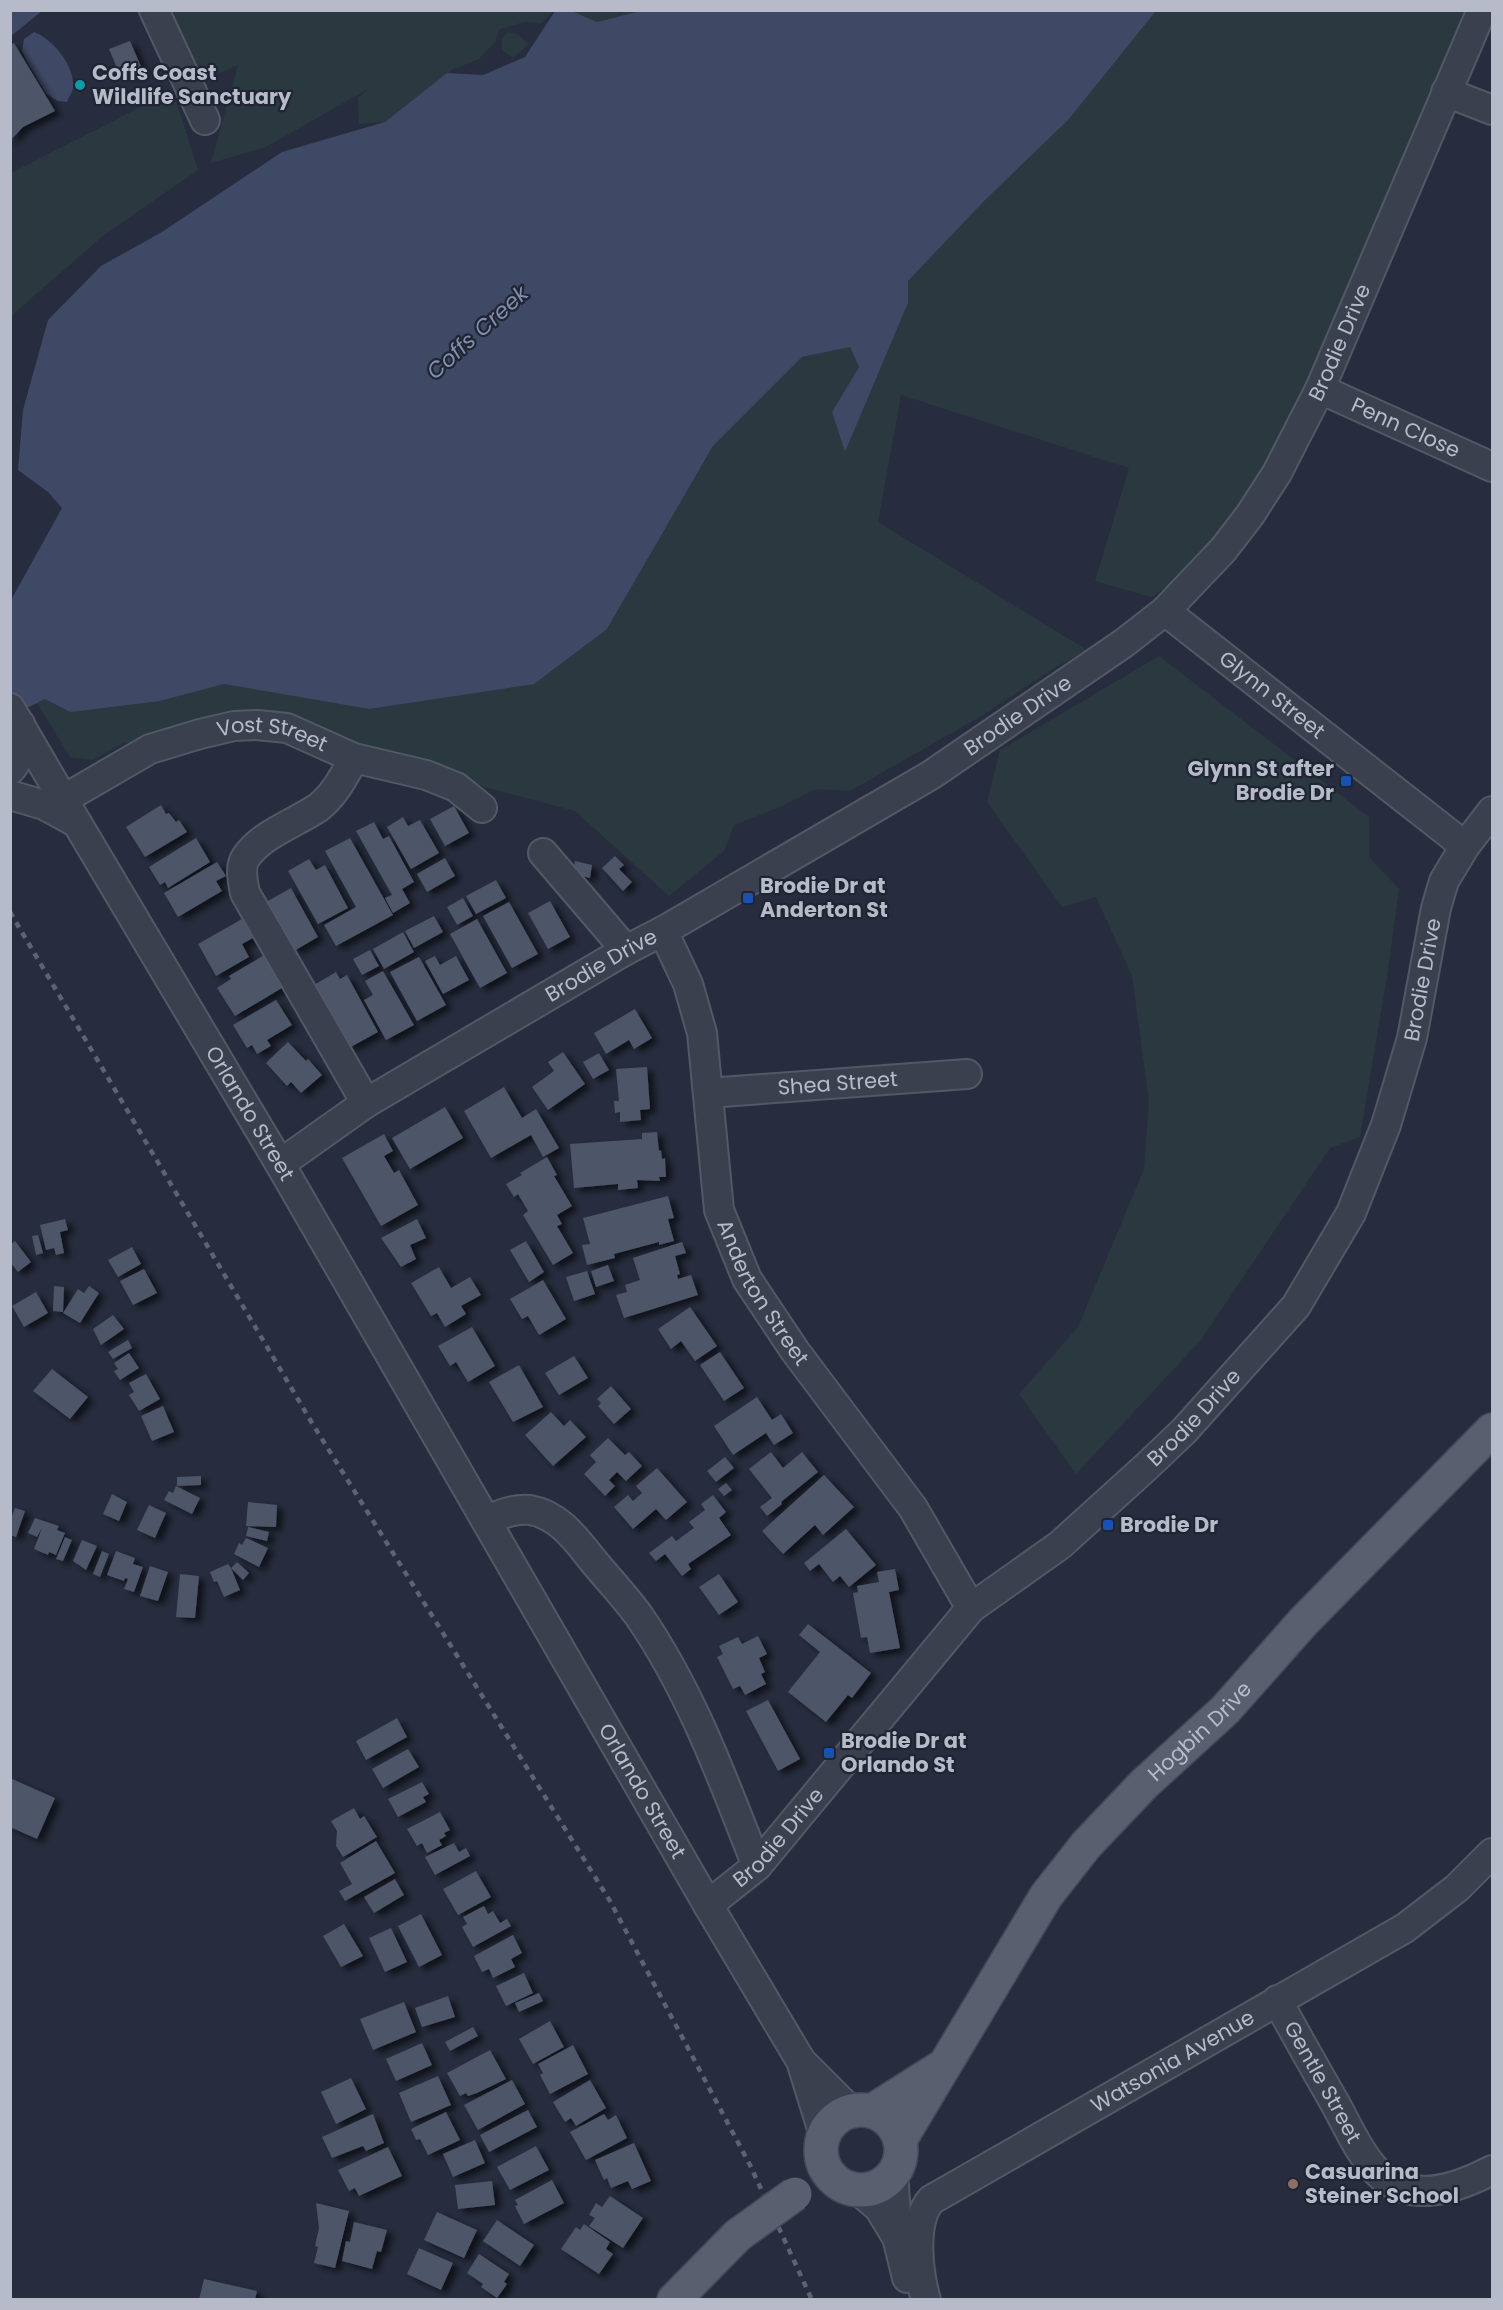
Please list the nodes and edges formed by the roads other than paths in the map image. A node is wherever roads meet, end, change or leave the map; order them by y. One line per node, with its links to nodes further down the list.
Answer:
1 (154, 10): 5 (street)
2 (1482, 10): 3 (street, Brodie Drive)
3 (1446, 92): 4 (street); 6 (street, Brodie Drive)
4 (1492, 110)
5 (205, 120)
6 (1320, 389): 7 (street, Penn Close); 8 (street, Brodie Drive)
7 (1492, 467)
8 (1165, 611): 17 (street, Glynn Street); 19 (street, Brodie Drive)
9 (15, 716): 11 (street); 13 (street, Orlando Street)
10 (354, 758): 13 (street, Vost Street); 14 (street, Vost Street); 23 (street)
11 (10, 770)
12 (10, 795): 16 (street)
13 (63, 799): 16 (street, Orlando Street)
14 (482, 808)
15 (1492, 811): 17 (street, Brodie Drive)
16 (76, 824): 24 (street, Orlando Street)
17 (1465, 846): 27 (street, Brodie Drive)
18 (543, 853): 20 (street)
19 (663, 931): 20 (street, Brodie Drive); 22 (street, Anderton Street)
20 (626, 950): 23 (street, Brodie Drive)
21 (967, 1074): 22 (street, Shea Street)
22 (708, 1093): 27 (street, Anderton Street)
23 (366, 1103): 24 (street, Brodie Drive)
24 (280, 1164): 26 (street, Orlando Street)
25 (1492, 1430): 33 (main road, Hogbin Drive)
26 (486, 1520): 29 (street); 30 (street, Orlando Street)
27 (971, 1608): 29 (street, Brodie Drive)
28 (1492, 1852): 31 (street, Watsonia Avenue)
29 (757, 1866): 30 (street, Brodie Drive)
30 (708, 1905): 32 (street, Orlando Street)
31 (1277, 2000): 37 (street, Gentle Street); 44 (street, Watsonia Avenue)
32 (801, 2061): 34 (street, Orlando Street); 36 (street, Orlando Street)
33 (946, 2063): 34 (main road, Hogbin Drive); 35 (main road, Hogbin Drive)
34 (862, 2111): 35 (main road); 36 (main road)
35 (900, 2140): 38 (main road)
36 (823, 2148): 39 (main road); 40 (main road)
37 (1492, 2170)
38 (893, 2173): 39 (main road); 41 (street)
39 (852, 2188): 40 (main road); 41 (street)
40 (795, 2194): 42 (main road, bridge)
41 (898, 2241): 43 (street)
42 (674, 2300)
43 (912, 2300)
44 (926, 2300)

